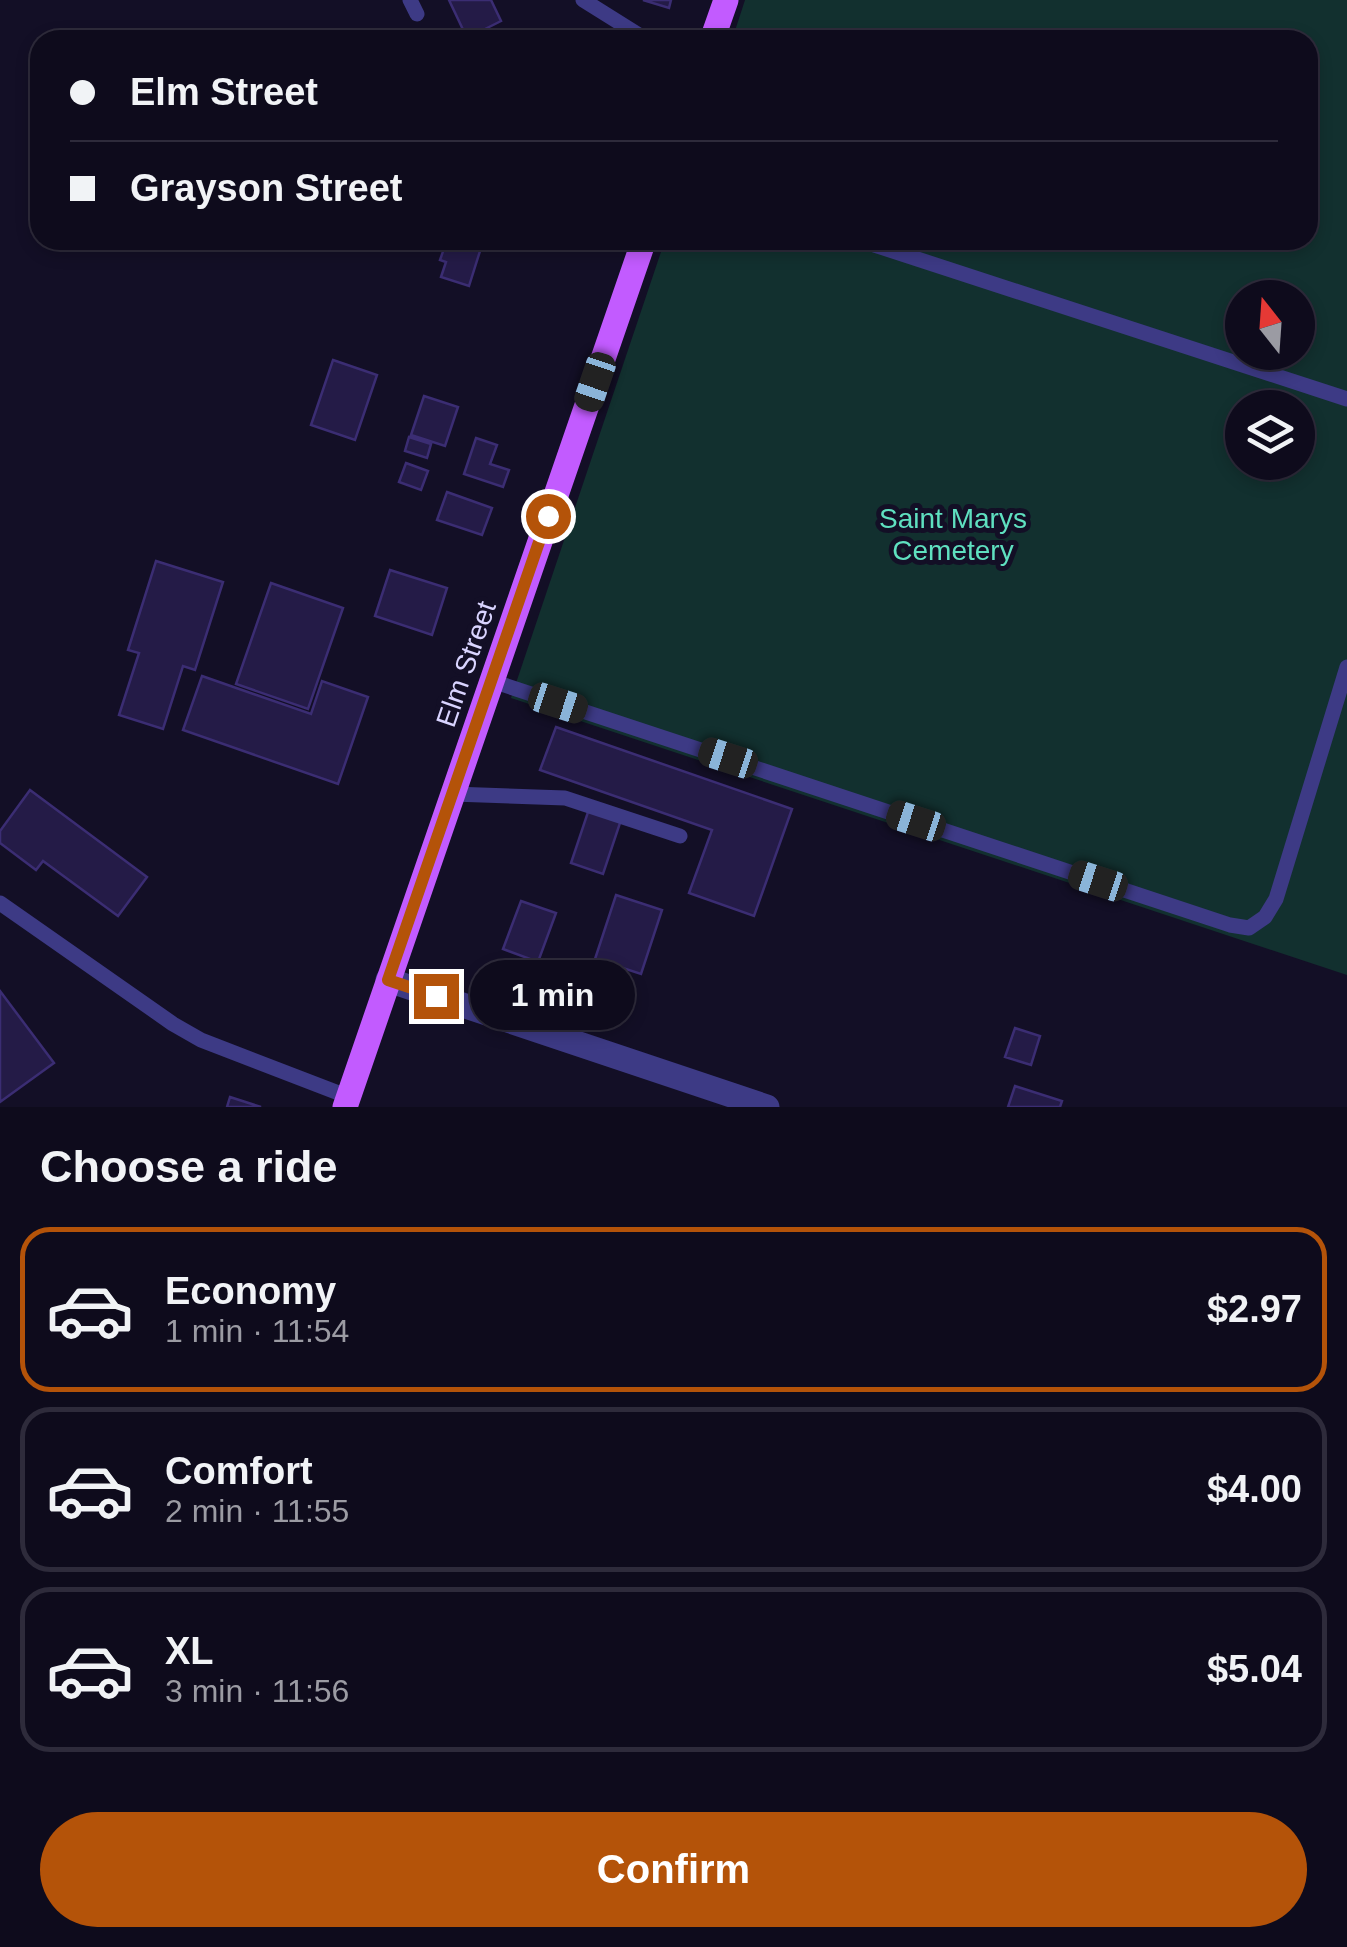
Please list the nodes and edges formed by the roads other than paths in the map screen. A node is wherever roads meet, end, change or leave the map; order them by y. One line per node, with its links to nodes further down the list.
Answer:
1 (583, 0): 3 (lane)
2 (726, 0): 4 (main road)
3 (631, 30)
4 (716, 30)
5 (641, 250): 9 (main road, Elm Street)
6 (889, 250): 7 (lane)
7 (1347, 399)
8 (1347, 667): 9 (lane)
9 (492, 681): 10 (main road, Elm Street)
10 (453, 794): 11 (lane); 13 (main road, Elm Street)
11 (680, 836)
12 (0, 903): 14 (lane)
13 (388, 980): 14 (main road, Elm Street); 15 (street)
14 (347, 1102)
15 (767, 1107)

